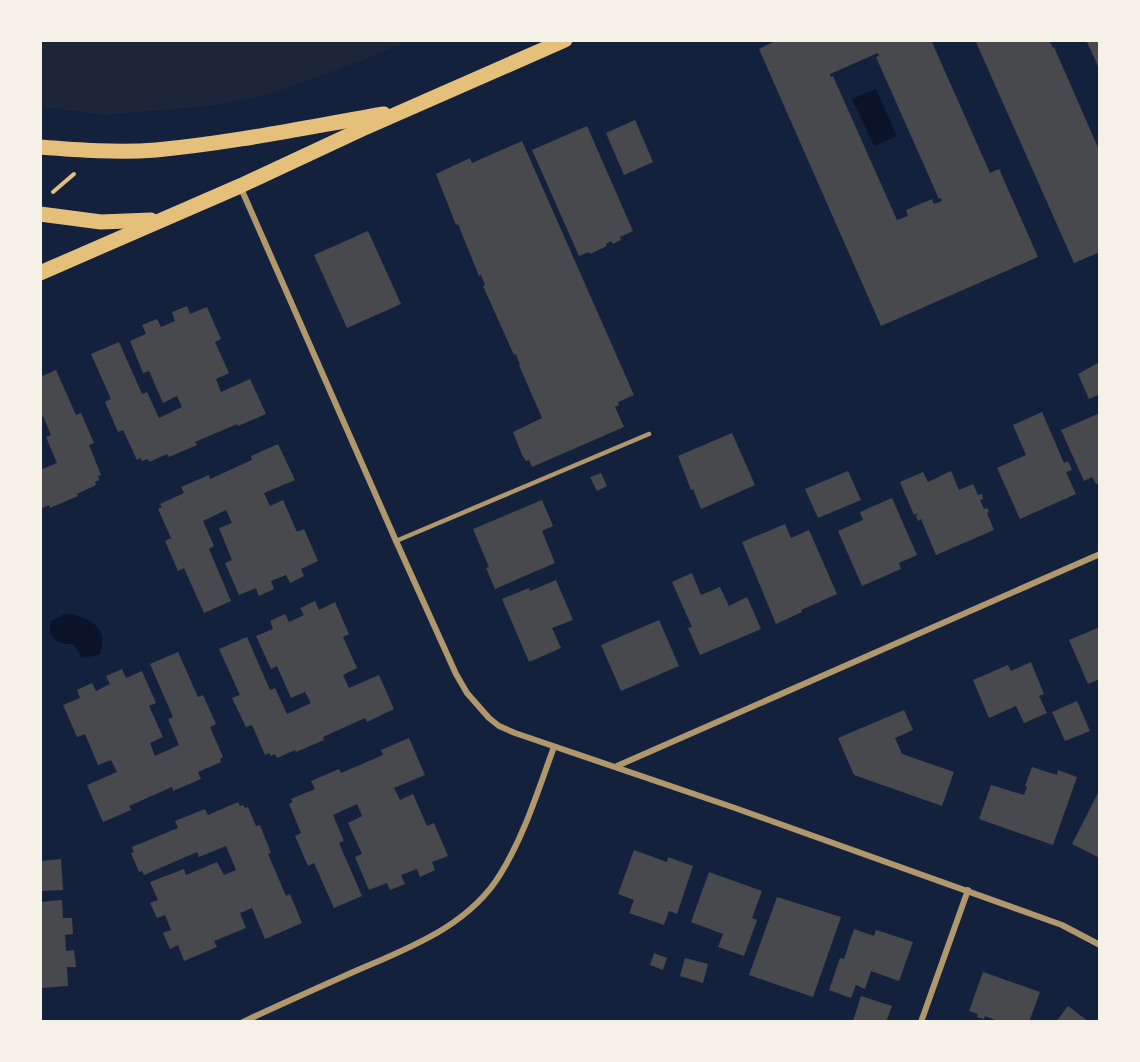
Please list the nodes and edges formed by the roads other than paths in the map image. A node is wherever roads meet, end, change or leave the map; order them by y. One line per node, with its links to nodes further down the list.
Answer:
1 (565, 40): 2 (main road)
2 (408, 110): 3 (main road); 4 (main road)
3 (40, 147)
4 (240, 186): 6 (main road); 9 (street)
5 (40, 214): 6 (main road)
6 (161, 220): 7 (main road)
7 (40, 273)
8 (650, 434): 9 (lane)
9 (396, 541): 11 (street)
10 (1100, 554): 12 (street)
11 (554, 747): 12 (street); 15 (street)
12 (617, 766): 13 (street)
13 (968, 890): 14 (street); 16 (street)
14 (1100, 945)
15 (243, 1022)
16 (921, 1022)

